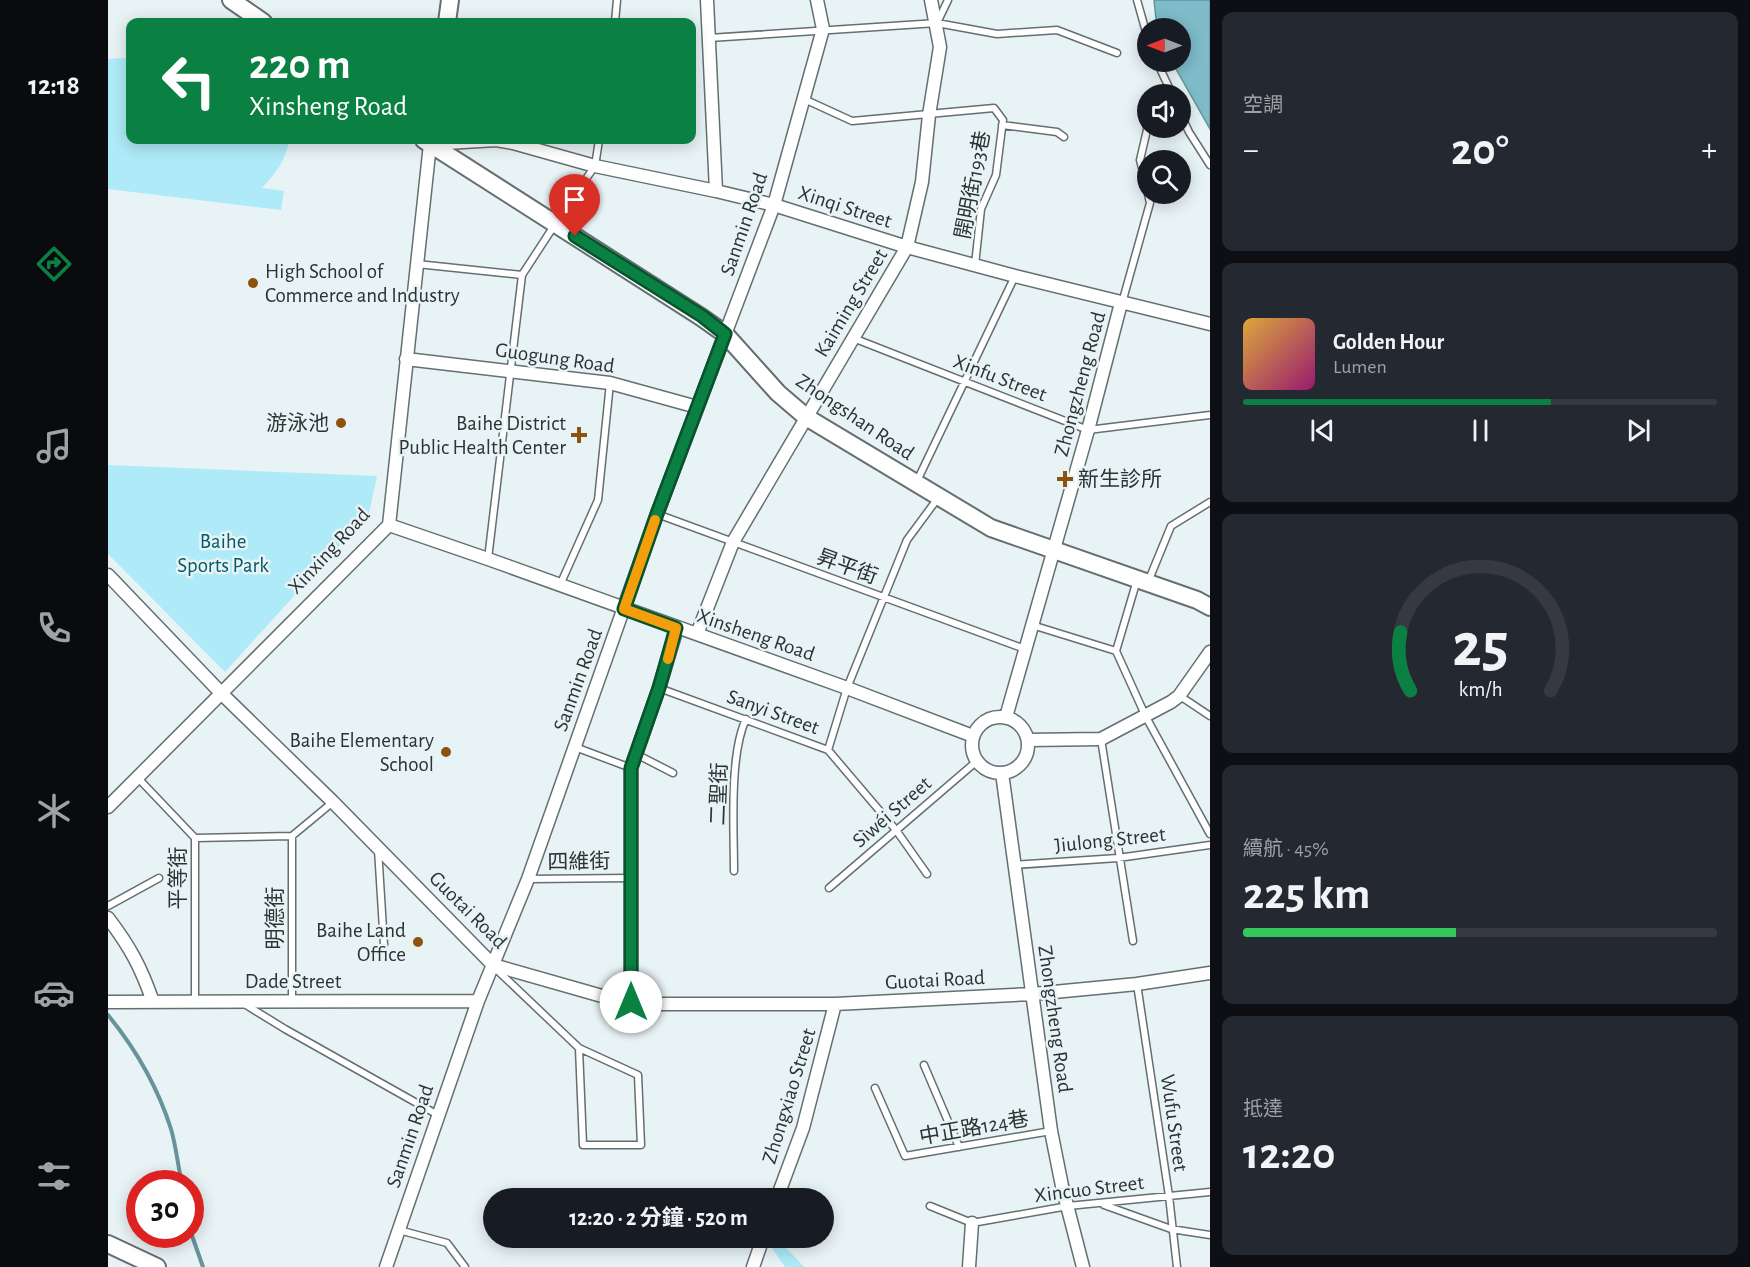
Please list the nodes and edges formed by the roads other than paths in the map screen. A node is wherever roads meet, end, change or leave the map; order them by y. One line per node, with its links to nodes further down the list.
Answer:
1 (231, 0): 9 (street)
2 (450, 0): 10 (street)
3 (618, 0): 11 (lane)
4 (707, 0): 15 (street)
5 (817, 0): 14 (street, Sanmin Road)
6 (931, 0): 13 (street, Kaiming Street)
7 (948, 0): 13 (lane)
8 (1137, 0): 12 (lane)
9 (257, 18)
10 (448, 18)
11 (616, 18)
12 (1142, 18)
13 (937, 24): 14 (lane); 16 (lane); 18 (street, Kaiming Street)
14 (823, 29): 15 (lane); 17 (street, Sanmin Road)
15 (709, 38): 28 (street)
16 (1116, 53)
17 (804, 99): 18 (lane); 30 (street, Sanmin Road)
18 (929, 114): 19 (lane, 開明街193巷); 32 (street, Kaiming Street)
19 (1002, 125): 21 (lane); 34 (lane, 開明街193巷)
20 (1191, 135): 26 (lane)
21 (1064, 137)
22 (429, 144): 33 (street, Xinxing Road)
23 (434, 144): 31 (street, Zhongshan Road)
24 (511, 144): 27 (street, Xinqi Street)
25 (599, 144): 27 (lane)
26 (1210, 165)
27 (596, 166): 28 (street, Xinqi Street); 31 (lane)
28 (716, 191): 30 (street, Xinqi Street)
29 (1150, 204): 37 (lane)
30 (774, 205): 32 (street, Xinqi Street); 39 (street, Sanmin Road)
31 (556, 224): 35 (lane); 39 (street, Zhongshan Road)
32 (907, 247): 34 (street, Xinqi Street); 40 (street, Kaiming Street)
33 (417, 264): 35 (lane); 41 (street, Xinxing Road)
34 (975, 265): 36 (street, Xinqi Street)
35 (522, 275): 42 (lane)
36 (1015, 276): 37 (street, Xinqi Street); 43 (lane)
37 (1121, 303): 38 (street, Xinqi Street); 48 (street, Zhongzheng Road)
38 (1210, 324)
39 (725, 334): 45 (street, Sanmin Road); 47 (street, Zhongshan Road)
40 (852, 338): 43 (lane, Xinfu Street); 47 (street, Kaiming Street)
41 (406, 359): 42 (street, Guogung Road); 53 (street, Xinxing Road)
42 (510, 370): 44 (street, Guogung Road); 56 (lane)
43 (964, 382): 48 (lane, Xinfu Street); 49 (lane)
44 (610, 384): 45 (street, Guogung Road); 59 (lane)
45 (697, 407): 52 (street, Sanmin Road)
46 (1209, 416): 48 (lane, Xinfu Street)
47 (806, 417): 49 (street, Zhongshan Road); 54 (street, Kaiming Street)
48 (1088, 430): 55 (street, Zhongzheng Road)
49 (916, 484): 50 (street, Zhongshan Road)
50 (938, 497): 55 (street, Zhongshan Road); 60 (lane)
51 (1210, 502): 58 (lane)
52 (657, 514): 54 (lane, 昇平街); 62 (street, Sanmin Road)
53 (389, 525): 56 (street, Xinsheng Road); 71 (street, Xinxing Road)
54 (733, 542): 60 (lane, 昇平街); 65 (street, Kaiming Street)
55 (1053, 551): 58 (street, Zhongshan Road); 63 (street, Zhongzheng Road)
56 (488, 559): 59 (street, Xinsheng Road)
57 (108, 575): 71 (street, Guotai Road)
58 (1142, 581): 61 (street, Zhongshan Road); 67 (lane)
59 (560, 585): 62 (street, Xinsheng Road)
60 (884, 598): 66 (lane, 昇平街); 70 (lane)
61 (1210, 607)
62 (624, 609): 64 (street, Xinsheng Road); 80 (street, Sanmin Road)
63 (1032, 625): 66 (street, Zhongzheng Road); 67 (lane)
64 (676, 628): 65 (street, Xinsheng Road); 69 (street)
65 (697, 634): 70 (street, Xinsheng Road)
66 (1026, 650): 74 (street, Zhongzheng Road)
67 (1116, 651): 75 (lane)
68 (1210, 651): 72 (street)
69 (659, 688): 76 (lane, Sanyi Street); 82 (street)
70 (847, 688): 77 (street, Xinsheng Road); 81 (lane)
71 (222, 694): 87 (street, Xinxing Road); 88 (street, Guotai Road)
72 (1179, 696): 73 (lane); 75 (street)
73 (1210, 716)
74 (1006, 717): 77 (street); 79 (street)
75 (1146, 717): 78 (street); 91 (lane)
76 (746, 719): 81 (lane, Sanyi Street); 98 (lane, 二聖街)
77 (973, 736): 83 (street)
78 (1101, 739): 79 (street); 96 (lane)
79 (1028, 740): 86 (street)
80 (575, 747): 84 (lane); 102 (street, Sanmin Road)
81 (828, 750): 90 (lane, Sanyi Street)
82 (635, 754): 84 (street); 85 (lane)
83 (977, 760): 86 (street); 90 (lane, Sìwéi Street)
84 (631, 768): 101 (street)
85 (673, 773)
86 (1002, 773): 97 (street, Zhongzheng Road)
87 (138, 778): 89 (street, Xinxing Road); 93 (lane, 平等街)
88 (333, 802): 92 (lane); 95 (street, Guotai Road)
89 (108, 807)
90 (896, 830): 99 (lane, Sanyi Street); 103 (lane, Sìwéi Street)
91 (1210, 834)
92 (292, 836): 93 (lane); 114 (lane, 明德街)
93 (195, 837): 112 (lane, 平等街)
94 (1210, 845): 96 (lane, Jiulong Street)
95 (378, 848): 107 (lane); 108 (street, Guotai Road)
96 (1118, 858): 97 (lane, Jiulong Street); 106 (lane)
97 (1014, 865): 111 (street, Zhongzheng Road)
98 (734, 871)
99 (927, 874)
100 (159, 878): 104 (lane)
101 (630, 878): 102 (lane, 四維街); 118 (street)
102 (528, 879): 108 (street, Sanmin Road)
103 (829, 888)
104 (108, 906)
105 (108, 918): 117 (street)
106 (1133, 941)
107 (384, 945)
108 (493, 965): 115 (street, Sanmin Road); 118 (street, Guotai Road); 120 (lane)
109 (1210, 973): 110 (street, Guotai Road)
110 (1137, 984): 111 (street, Guotai Road); 128 (lane, Wufu Street)
111 (1033, 994): 119 (street, Guotai Road); 124 (street, Zhongzheng Road)
112 (195, 1001): 113 (street, Dade Street); 117 (street, Dade Street)
113 (241, 1001): 114 (street, Dade Street); 123 (lane)
114 (292, 1001): 115 (street, Dade Street)
115 (478, 1001): 123 (street, Sanmin Road)
116 (108, 1002): 117 (street, Dade Street)
117 (153, 1002)
118 (631, 1002): 119 (street, Guotai Road)
119 (836, 1004): 126 (street, Zhongxiao Street)
120 (579, 1048): 120 (lane)
121 (924, 1065): 125 (lane)
122 (875, 1088): 125 (lane, 中正路124巷)
123 (438, 1115): 134 (street, Sanmin Road)
124 (1051, 1131): 125 (lane, 中正路124巷); 131 (street, Zhongzheng Road)
125 (959, 1147)
126 (781, 1188)
127 (1210, 1192): 128 (lane, Xincuo Street)
128 (1169, 1196): 129 (lane, Xincuo Street); 133 (lane, Wufu Street)
129 (1101, 1204): 131 (lane, Xincuo Street); 133 (lane)
130 (930, 1206): 132 (lane)
131 (1068, 1206): 132 (lane, Xincuo Street); 143 (street, Zhongzheng Road)
132 (972, 1223): 142 (street)
133 (1171, 1229): 135 (lane); 144 (lane, Wufu Street)
134 (398, 1230): 139 (street, Sanmin Road); 140 (lane)
135 (1210, 1236)
136 (108, 1244): 138 (street)
137 (760, 1248): 141 (street)
138 (157, 1267)
139 (386, 1267)
140 (465, 1267)
141 (753, 1267)
142 (969, 1267)
143 (1083, 1267)
144 (1177, 1267)

